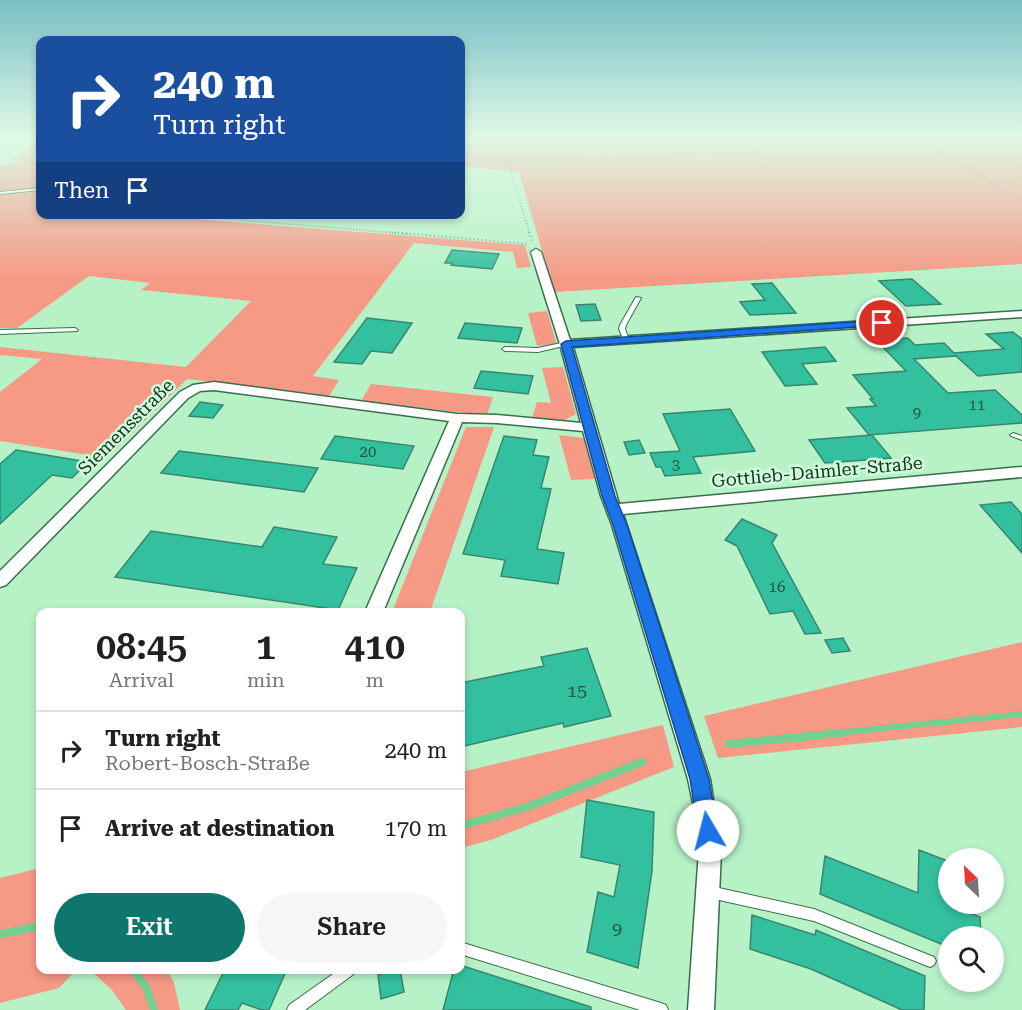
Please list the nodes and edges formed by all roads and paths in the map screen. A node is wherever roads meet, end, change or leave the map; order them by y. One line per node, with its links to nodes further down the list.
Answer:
1 (514, 184): 7 (path)
2 (994, 184): 5 (path)
3 (36, 189): 4 (lane)
4 (0, 193)
5 (1022, 201)
6 (222, 219): 7 (path)
7 (535, 248): 13 (street)
8 (638, 298): 12 (lane)
9 (1022, 314): 12 (street)
10 (75, 330): 11 (lane)
11 (0, 332)
12 (626, 340): 13 (street)
13 (566, 344): 14 (lane); 16 (street)
14 (505, 349)
15 (457, 418): 16 (street, Siemensstraße); 21 (street, Siemensstraße); 22 (street)
16 (589, 428): 20 (street)
17 (1013, 435): 18 (lane)
18 (1022, 438)
19 (1022, 472): 20 (street, Gottlieb-Daimler-Straße)
20 (615, 510): 23 (street)
21 (0, 581)
22 (376, 608)
23 (709, 892): 25 (lane); 29 (street)
24 (465, 950): 28 (lane)
25 (930, 961)
26 (344, 974): 27 (lane)
27 (294, 1010)
28 (661, 1010)
29 (701, 1010)

